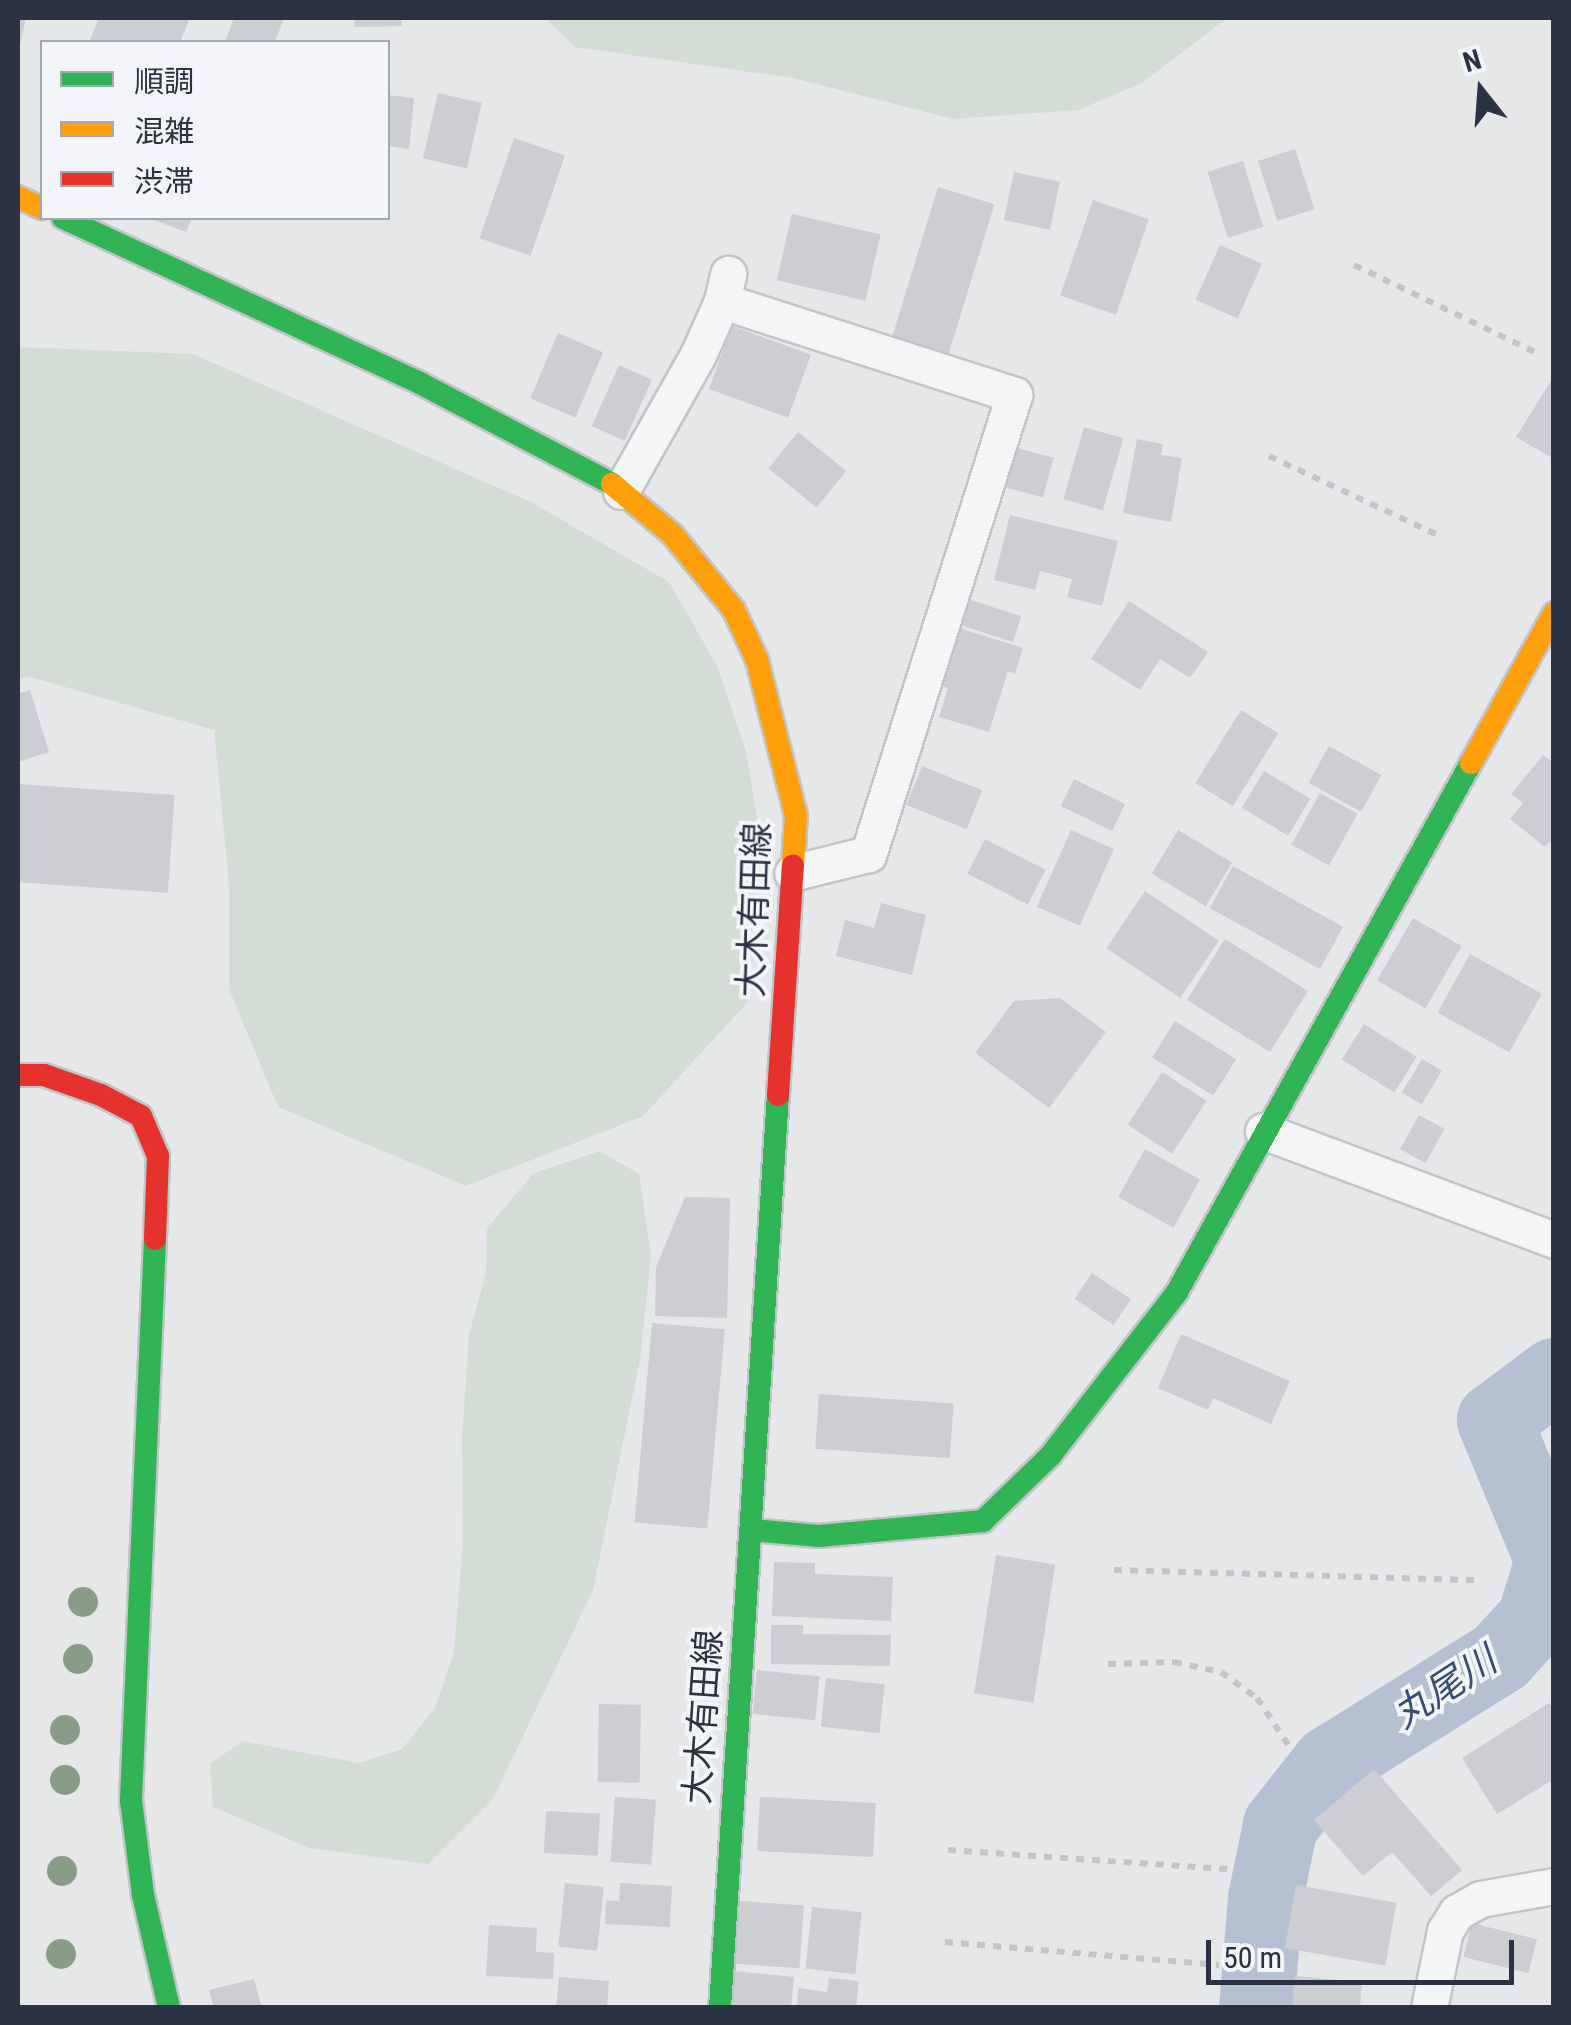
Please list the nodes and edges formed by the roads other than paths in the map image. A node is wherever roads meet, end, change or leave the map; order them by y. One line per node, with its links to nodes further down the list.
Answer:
1 (67, 220): 2 (street, 大木有田線)
2 (621, 491): 4 (street, 大木有田線); 4 (street)
3 (1554, 613): 6 (street)
4 (792, 873): 8 (street, 大木有田線)
5 (18, 1075): 10 (street)
6 (1263, 1131): 7 (street); 8 (street)
7 (1554, 1240)
8 (752, 1530): 11 (street, 大木有田線)
9 (1554, 1886): 12 (street)
10 (169, 2008)
11 (720, 2008)
12 (1429, 2008)

